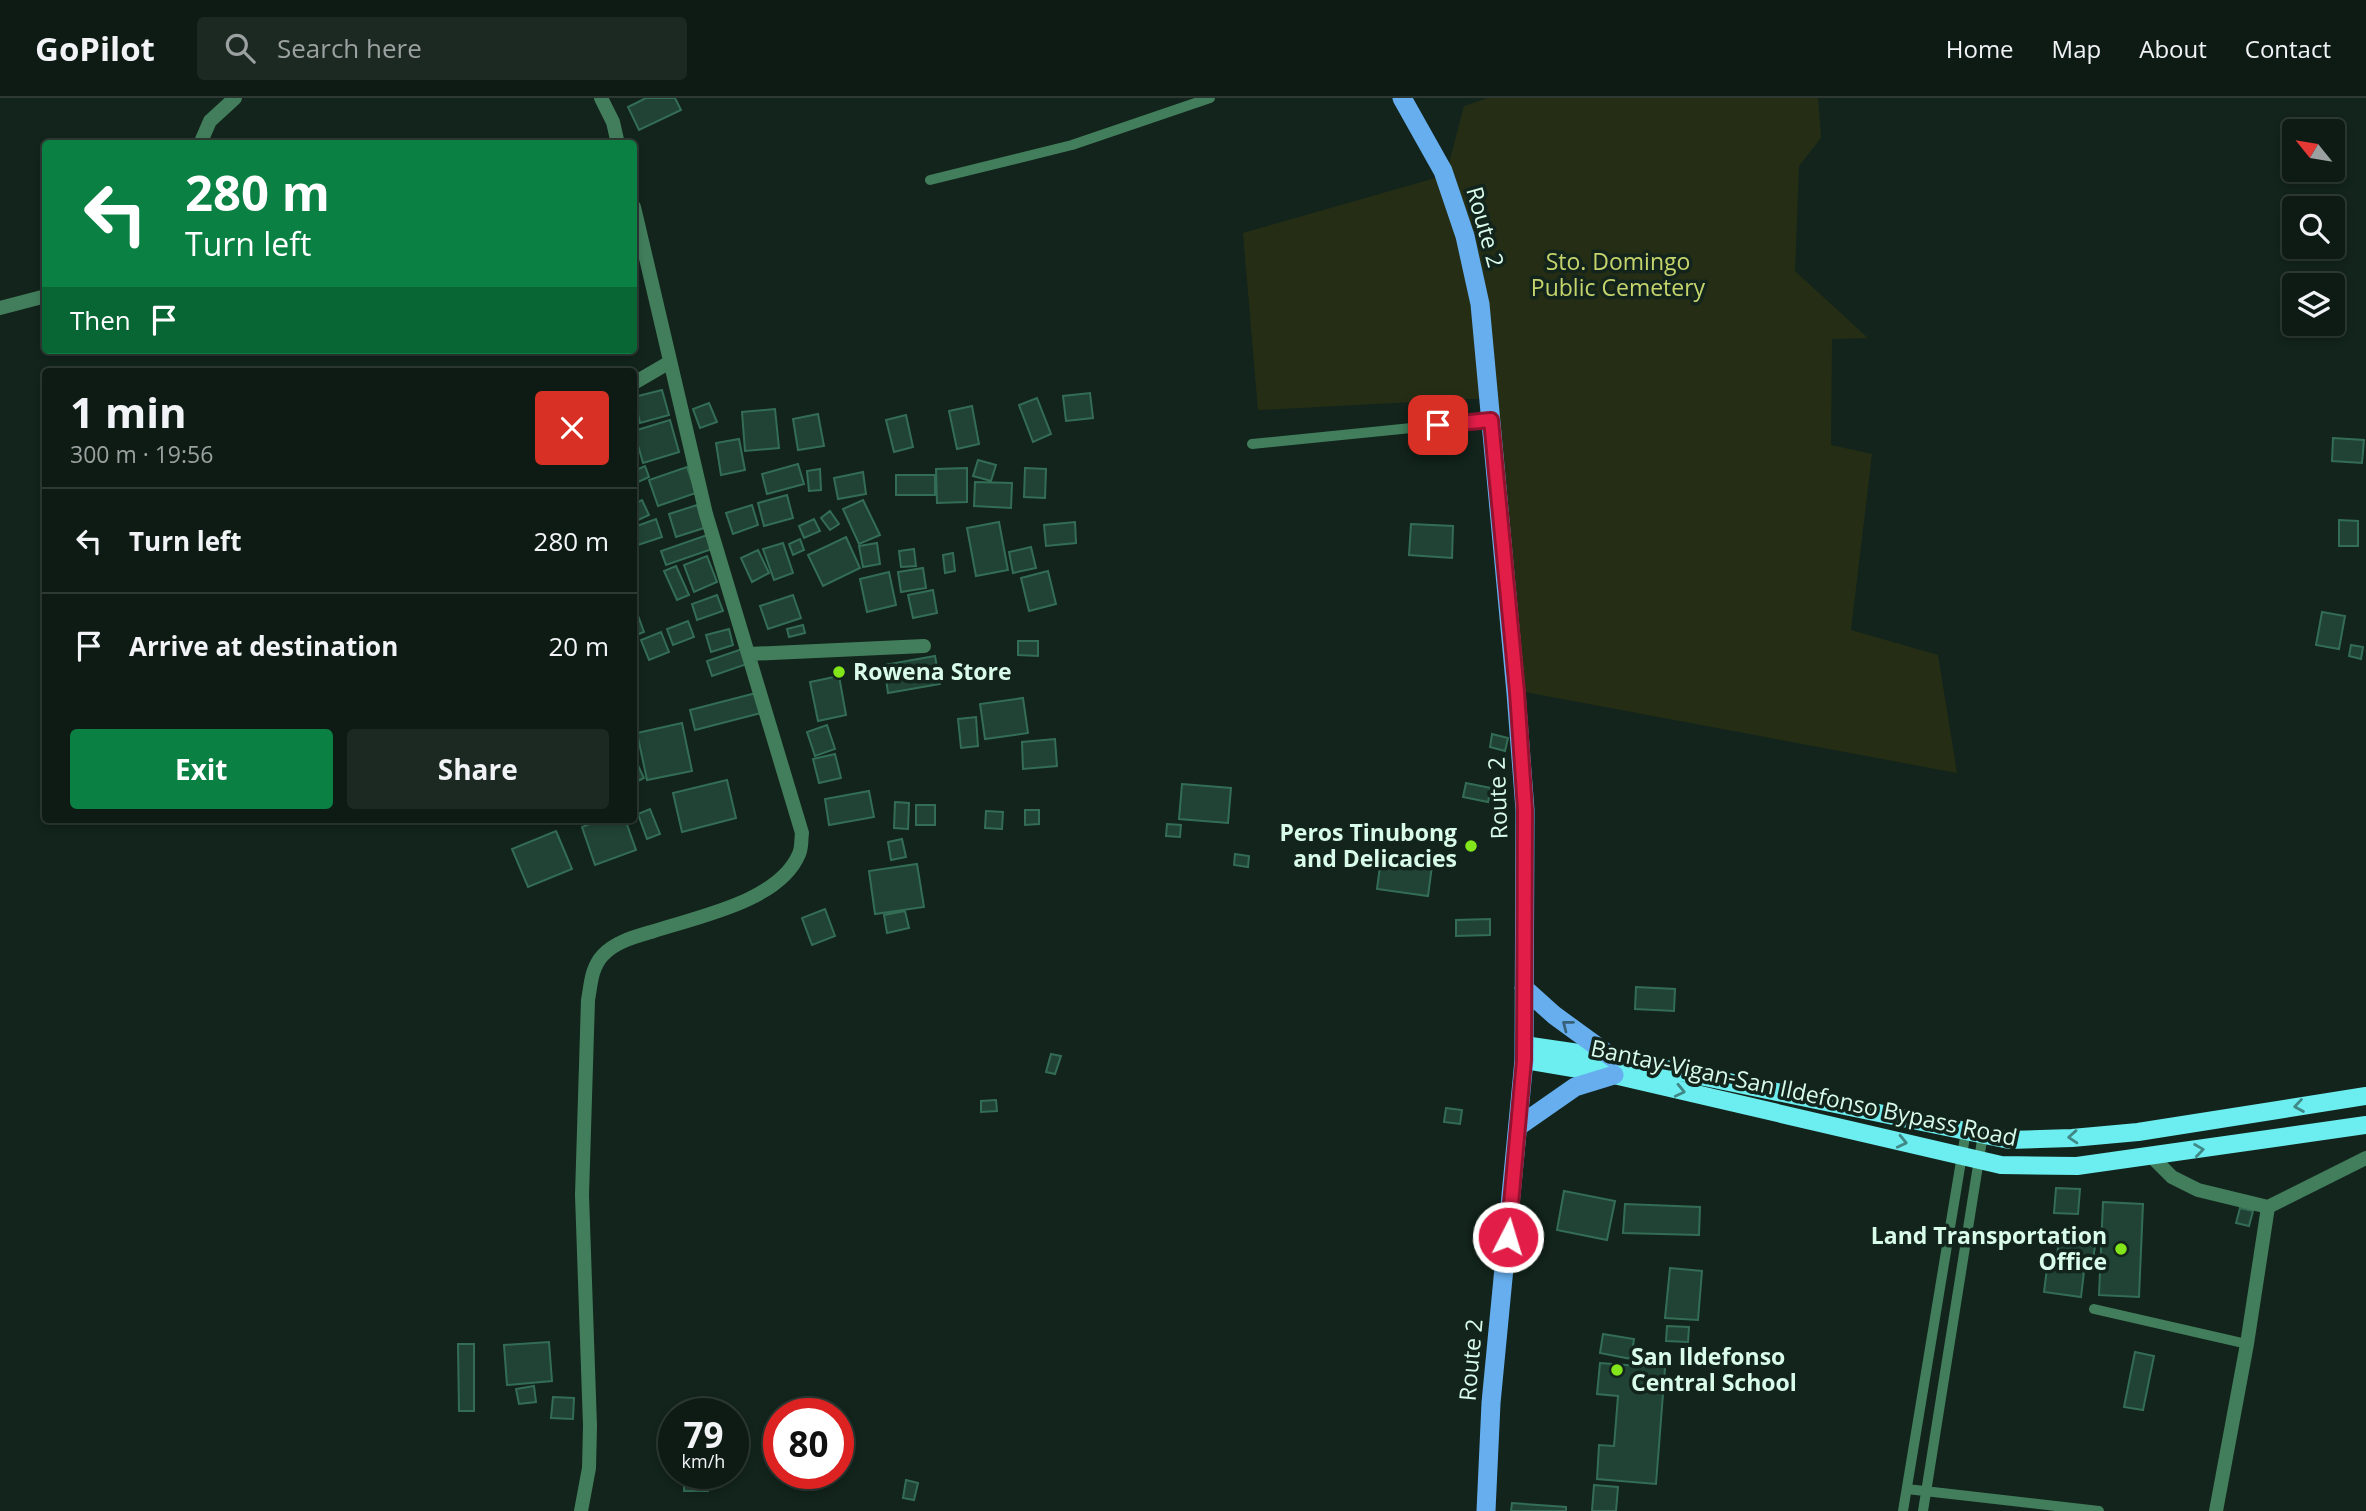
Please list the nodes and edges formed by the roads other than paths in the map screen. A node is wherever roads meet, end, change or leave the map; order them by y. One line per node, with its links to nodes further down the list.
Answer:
1 (235, 98): 5 (street)
2 (601, 98): 6 (street)
3 (1210, 98): 7 (lane)
4 (1402, 98): 13 (highway, Route 2)
5 (202, 140)
6 (617, 140)
7 (930, 180)
8 (637, 220): 11 (street)
9 (42, 297): 10 (street)
10 (0, 308)
11 (670, 362): 12 (street); 16 (street)
12 (637, 381)
13 (1491, 420): 14 (lane); 17 (highway, Route 2)
14 (1252, 443)
15 (924, 646): 16 (street)
16 (749, 654): 34 (street)
17 (1524, 988): 18 (highway, Route 2); 19 (highway, one-way to 17)
18 (1524, 1053): 19 (main road, Bantay-Vigan-San Ildefonso Bypass Road); 22 (highway, Route 2)
19 (1613, 1067): 22 (highway); 23 (main road, Bantay-Vigan-San Ildefonso Bypass Road); 25 (main road, Bantay-Vigan-San Ildefonso Bypass Road, one-way to 25)
20 (2366, 1096): 23 (main road, Bantay-Vigan-San Ildefonso Bypass Road, one-way to 23)
21 (2366, 1125): 24 (main road, Bantay-Vigan-San Ildefonso Bypass Road, one-way to 21)
22 (1519, 1126): 35 (highway, Route 2)
23 (1975, 1133): 25 (lane); 25 (lane)
24 (2152, 1157): 25 (main road, Bantay-Vigan-San Ildefonso Bypass Road); 27 (street)
25 (1970, 1158): 29 (lane); 30 (lane)
26 (2366, 1158): 27 (street)
27 (2268, 1207): 31 (street)
28 (2094, 1309): 31 (lane)
29 (1935, 1318): 30 (lane); 32 (lane)
30 (1952, 1320): 33 (lane)
31 (2247, 1344): 39 (street)
32 (1907, 1489): 33 (lane); 36 (lane)
33 (1925, 1491): 37 (lane); 38 (lane)
34 (581, 1511)
35 (1486, 1511)
36 (1903, 1511)
37 (1923, 1511)
38 (2099, 1511)
39 (2216, 1511)

